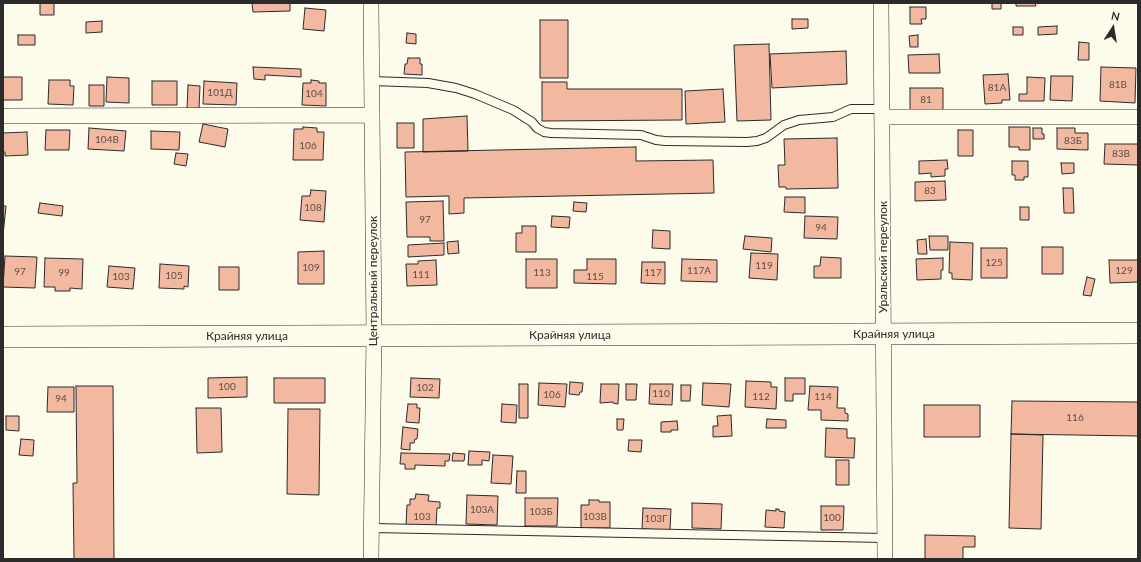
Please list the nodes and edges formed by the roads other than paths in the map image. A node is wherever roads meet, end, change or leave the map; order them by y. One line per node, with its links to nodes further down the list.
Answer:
1 (371, 3): 3 (street, Центральный переулок)
2 (881, 3): 4 (street, Уральский переулок)
3 (372, 81): 4 (lane); 5 (street, Центральный переулок)
4 (882, 113): 7 (street); 9 (street, Уральский переулок)
5 (372, 115): 6 (street); 10 (street, Центральный переулок)
6 (3, 116)
7 (1138, 117)
8 (1138, 333): 9 (main road, Крайняя улица)
9 (883, 334): 10 (main road, Крайняя улица); 13 (street, Уральский переулок)
10 (374, 335): 11 (main road, Крайняя улица); 12 (street, Центральный переулок)
11 (3, 337)
12 (372, 528): 13 (lane); 14 (street, Центральный переулок)
13 (885, 538): 15 (street, Уральский переулок)
14 (371, 559)
15 (885, 559)

